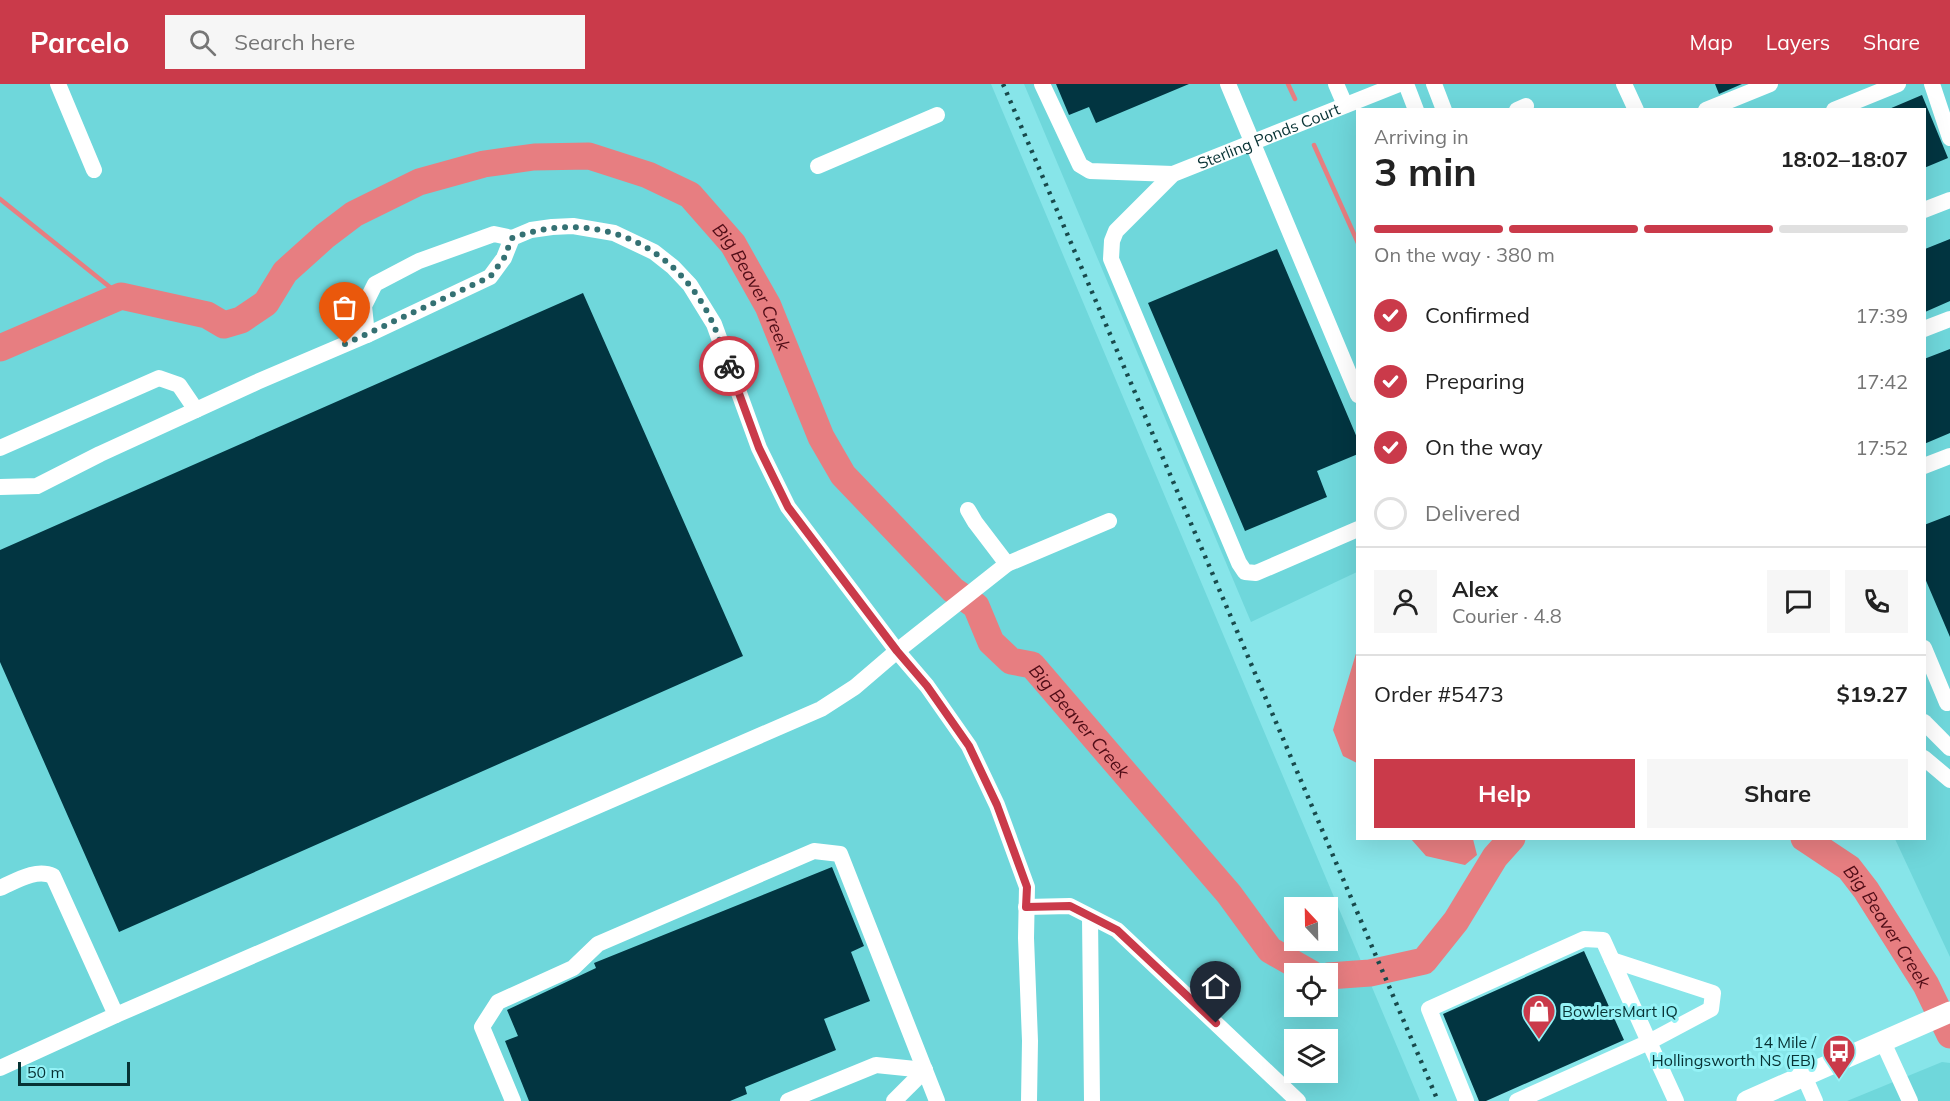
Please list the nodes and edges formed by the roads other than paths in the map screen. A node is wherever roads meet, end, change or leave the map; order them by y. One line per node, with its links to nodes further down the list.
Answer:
1 (58, 84): 22 (street)
2 (1042, 84): 23 (street)
3 (1227, 84): 20 (street)
4 (1336, 84): 12 (street)
5 (1399, 84): 12 (street, Sterling Ponds Court)
6 (1406, 84): 13 (street)
7 (1434, 84): 14 (street)
8 (1624, 84): 15 (street)
9 (1770, 84): 16 (street)
10 (1898, 84): 17 (street)
11 (1932, 84): 19 (street)
12 (1345, 105): 20 (street, Sterling Ponds Court)
13 (1415, 108)
14 (1443, 108)
15 (1635, 108)
16 (1711, 108)
17 (1839, 108)
18 (937, 115): 21 (street)
19 (1950, 138)
20 (1252, 142): 23 (street, Sterling Ponds Court); 30 (street)
21 (818, 166)
22 (94, 170)
23 (1173, 174): 38 (street)
24 (1950, 200): 25 (street)
25 (1926, 209)
26 (512, 238): 29 (street); 29 (street); 40 (street)
27 (1950, 319): 28 (street)
28 (1926, 328)
29 (367, 335): 31 (street)
30 (1356, 390)
31 (196, 410): 32 (street); 35 (street)
32 (0, 448)
33 (1950, 456): 34 (street)
34 (1926, 465)
35 (0, 487)
36 (968, 510): 39 (street)
37 (1109, 521): 39 (street)
38 (1356, 531)
39 (1007, 564): 40 (street)
40 (897, 651): 48 (street); 52 (street)
41 (1926, 652): 42 (street)
42 (1949, 702): 43 (street)
43 (1928, 726): 44 (street)
44 (1950, 748)
45 (1926, 760): 46 (street)
46 (1950, 780)
47 (0, 888): 52 (street)
48 (1026, 907): 49 (street); 63 (street)
49 (1090, 917): 64 (street); 65 (street)
50 (1612, 960): 53 (street); 53 (street); 66 (street)
51 (1950, 1012): 54 (main road)
52 (116, 1015): 55 (street)
53 (1649, 1042): 67 (street); 68 (street)
54 (1883, 1042): 57 (main road); 70 (street)
55 (0, 1068)
56 (925, 1070): 59 (street); 60 (street); 61 (street); 62 (street)
57 (1804, 1076): 58 (main road); 69 (street)
58 (1753, 1100)
59 (513, 1101)
60 (788, 1101)
61 (894, 1101)
62 (937, 1101)
63 (1029, 1101)
64 (1092, 1101)
65 (1298, 1101)
66 (1466, 1101)
67 (1517, 1101)
68 (1676, 1101)
69 (1815, 1101)
70 (1910, 1101)

